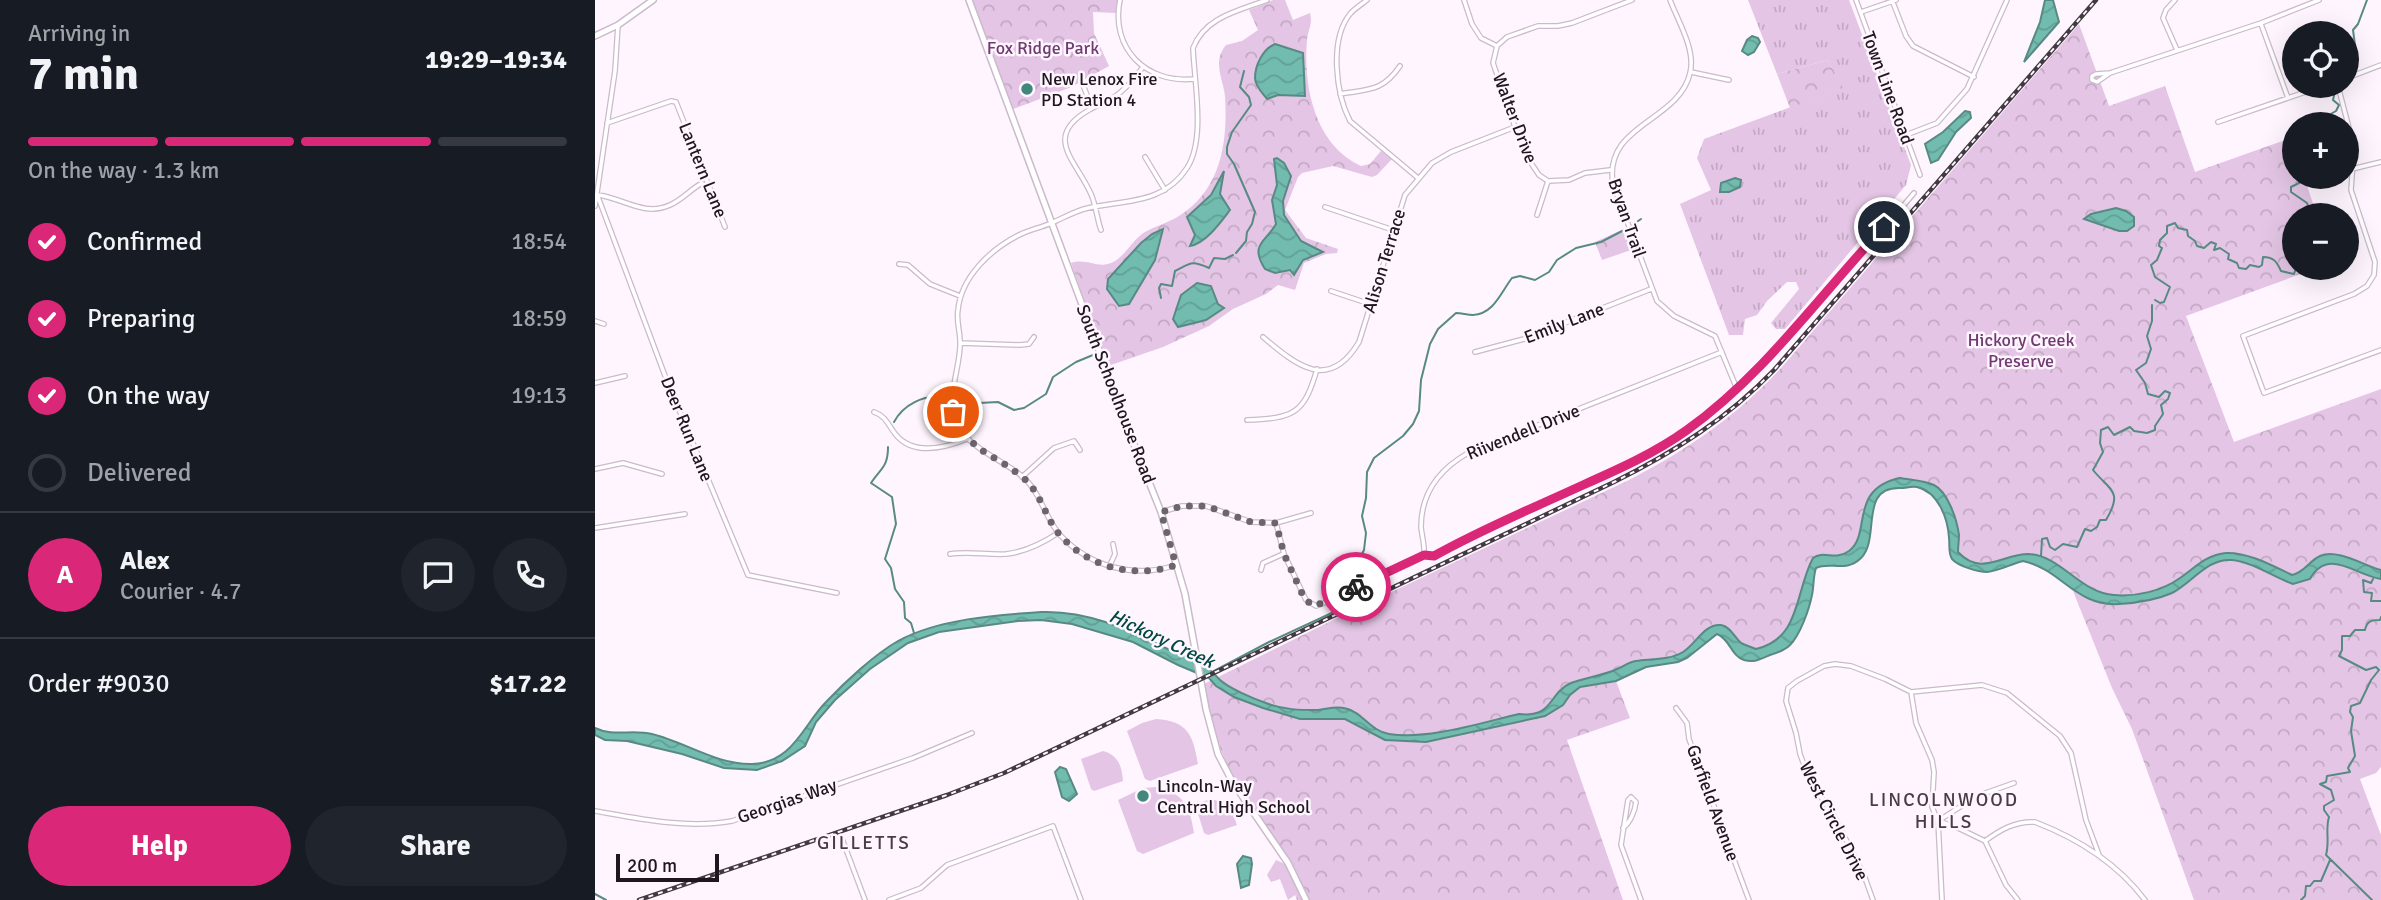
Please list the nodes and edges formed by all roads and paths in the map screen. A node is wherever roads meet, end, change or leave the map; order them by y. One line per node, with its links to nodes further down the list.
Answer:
1 (653, 0): 16 (street)
2 (969, 0): 54 (street, South Schoolhouse Road)
3 (1120, 0): 22 (street)
4 (1267, 0): 27 (street)
5 (1464, 0): 18 (street)
6 (1632, 0): 18 (street, Walter Drive)
7 (1670, 0): 23 (street)
8 (1856, 0): 14 (street, Town Line Road)
9 (1893, 0): 14 (street); 26 (street)
10 (2007, 0): 26 (street)
11 (2175, 0): 19 (street)
12 (2319, 0): 15 (street)
13 (1364, 1): 31 (street)
14 (1861, 13): 37 (street, Town Line Road)
15 (2261, 23): 19 (street); 29 (street)
16 (618, 24): 17 (street); 35 (street)
17 (595, 36)
18 (1497, 46): 36 (street, Walter Drive)
19 (2178, 51): 24 (street)
20 (2381, 65): 25 (street)
21 (1401, 66): 31 (street)
22 (1143, 67): 27 (street); 33 (street)
23 (1691, 72): 28 (street); 41 (street, Bryan Trail)
24 (2110, 72): 24 (street)
25 (2359, 73)
26 (1974, 77): 37 (street)
27 (1194, 79): 47 (street)
28 (1729, 80)
29 (2282, 81)
30 (1083, 85): 33 (street)
31 (1341, 94): 43 (street)
32 (2288, 98): 34 (street)
33 (1092, 108): 51 (street)
34 (2218, 122)
35 (607, 123): 49 (street); 55 (street, Lantern Lane)
36 (1515, 127): 43 (street, Alison Terrace); 44 (street, Walter Drive)
37 (1906, 135): 42 (street, Town Line Road)
38 (1145, 157): 47 (street)
39 (2381, 162): 40 (street)
40 (2359, 168)
41 (1611, 170): 44 (street, Walter Drive); 59 (street, Bryan Trail)
42 (1920, 175)
43 (1418, 178): 57 (street, Alison Terrace)
44 (1548, 180): 53 (street)
45 (702, 183): 49 (street)
46 (2351, 189): 68 (street)
47 (1165, 190): 51 (street)
48 (1914, 193): 74 (street)
49 (598, 196): 50 (street); 95 (street, Deer Run Lane)
50 (595, 206)
51 (1093, 207): 54 (street); 56 (street)
52 (1325, 207): 57 (street)
53 (1537, 215)
54 (1052, 223): 61 (street); 82 (street, South Schoolhouse Road)
55 (725, 227)
56 (1101, 230)
57 (1392, 230): 62 (street, Alison Terrace)
58 (899, 264): 61 (street)
59 (1652, 289): 69 (street, Emily Lane); 70 (street, Bryan Trail)
60 (1331, 291): 62 (street)
61 (960, 296): 67 (street)
62 (1370, 304): 71 (street, Alison Terrace)
63 (595, 321): 64 (street)
64 (604, 324)
65 (1034, 337): 67 (street)
66 (1263, 337): 71 (street)
67 (960, 343): 77 (street)
68 (2381, 350)
69 (1475, 352)
70 (1722, 352): 74 (street, Bryan Trail); 91 (street, Riivendell Drive)
71 (1317, 369): 76 (street)
72 (625, 376): 73 (street)
73 (595, 383)
74 (1737, 389): 91 (street)
75 (874, 412): 77 (street)
76 (1247, 420)
77 (967, 439): 81 (street)
78 (1080, 450): 81 (street)
79 (595, 468): 80 (street)
80 (662, 474)
81 (1022, 477): 87 (street)
82 (1161, 512): 85 (street); 92 (street, South Schoolhouse Road)
83 (1311, 513): 85 (street)
84 (685, 514): 86 (street)
85 (1276, 523): 90 (street)
86 (595, 528)
87 (1058, 533): 89 (street); 93 (street)
88 (1113, 544): 93 (street)
89 (950, 554)
90 (1284, 554): 91 (street); 94 (street)
91 (1424, 555)
92 (1176, 565): 93 (street); 109 (street, South Schoolhouse Road)
93 (1109, 567)
94 (1261, 570)
95 (837, 593)
96 (1911, 692): 101 (street); 105 (street); 112 (street, West Circle Drive)
97 (1676, 708): 111 (street, Garfield Avenue)
98 (972, 733): 100 (street, Georgias Way)
99 (2014, 783): 101 (street)
100 (595, 811)
101 (1938, 821): 104 (street); 113 (street)
102 (1623, 828): 102 (street); 110 (street)
103 (842, 836): 106 (street)
104 (1985, 841): 105 (street); 114 (street)
105 (2099, 855): 115 (street)
106 (865, 900)
107 (889, 900): 108 (street)
108 (1081, 900)
109 (1305, 900)
110 (1641, 900)
111 (1749, 900)
112 (1873, 900)
113 (1942, 900)
114 (2018, 900)
115 (2145, 900)

